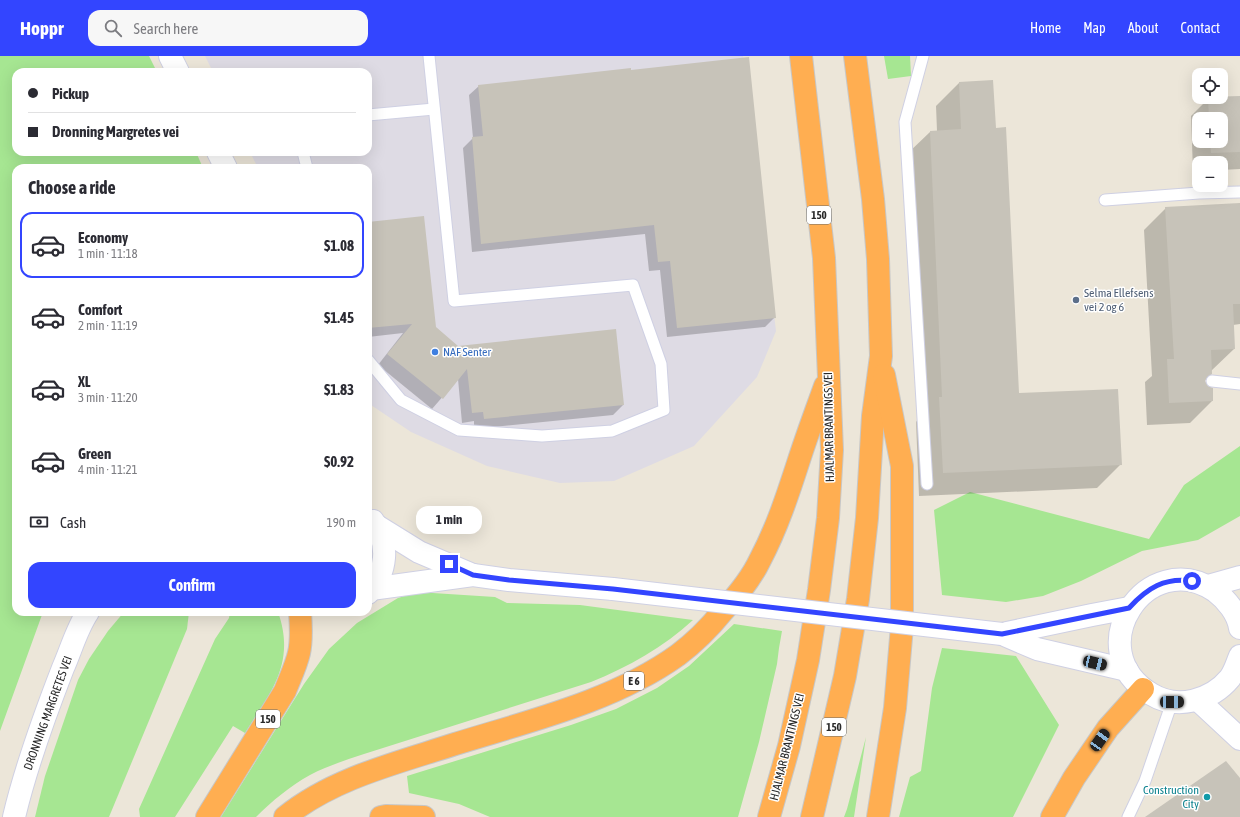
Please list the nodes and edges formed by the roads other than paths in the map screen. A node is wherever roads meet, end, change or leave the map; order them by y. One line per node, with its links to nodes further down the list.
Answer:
1 (170, 56): 6 (street)
2 (429, 56): 7 (lane)
3 (801, 56): 13 (highway, HJALMAR BRANTINGS VEI / 150)
4 (855, 56): 11 (highway, 150)
5 (923, 56): 16 (lane)
6 (176, 68)
7 (434, 109): 8 (lane); 12 (lane)
8 (372, 115)
9 (1240, 192): 10 (lane)
10 (1105, 200)
11 (881, 356): 40 (highway, 150); 41 (highway)
12 (372, 365)
13 (829, 374): 36 (highway, E 6); 39 (highway, HJALMAR BRANTINGS VEI / 150)
14 (1212, 381): 15 (lane)
15 (1240, 384)
16 (927, 484)
17 (372, 521): 18 (street); 21 (street)
18 (473, 575): 22 (street); 27 (street, bridge)
19 (1240, 577): 20 (street)
20 (1208, 586): 23 (street); 26 (street)
21 (372, 588)
22 (372, 591)
23 (1129, 608): 27 (street); 29 (street)
24 (86, 616): 34 (street, DRONNING MARGRETES VEI)
25 (300, 616): 35 (highway, 150)
26 (1240, 628)
27 (1002, 634): 29 (street)
28 (1238, 667): 31 (street)
29 (1127, 670): 30 (street)
30 (1143, 689): 32 (street); 42 (highway)
31 (1198, 700): 32 (street); 33 (street)
32 (1172, 702): 43 (lane)
33 (1240, 739)
34 (14, 817)
35 (207, 817)
36 (285, 817)
37 (381, 817): 38 (highway)
38 (424, 817)
39 (769, 817)
40 (812, 817)
41 (878, 817)
42 (1052, 817)
43 (1129, 817)

